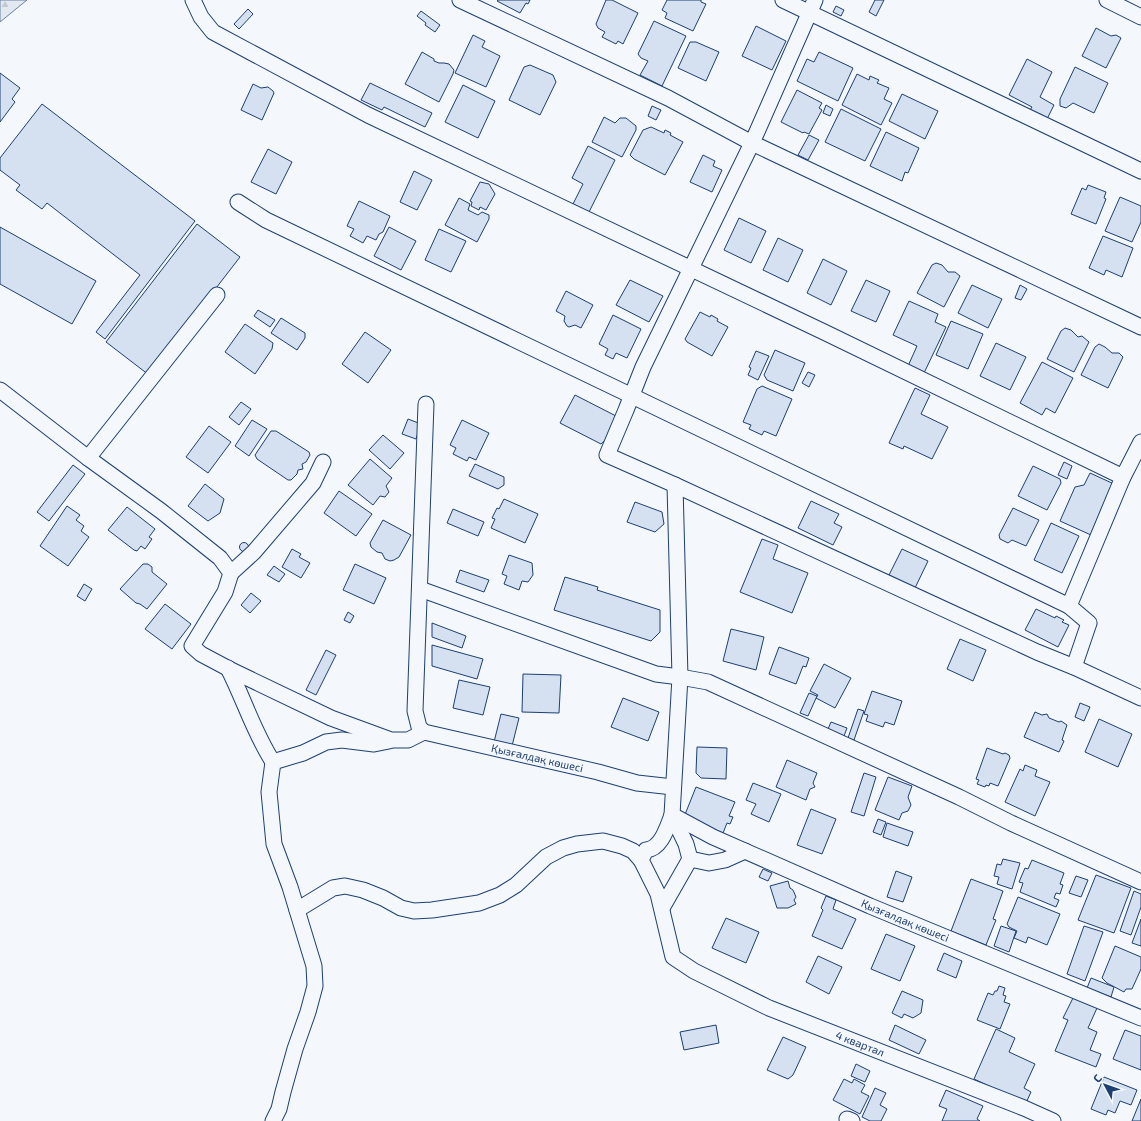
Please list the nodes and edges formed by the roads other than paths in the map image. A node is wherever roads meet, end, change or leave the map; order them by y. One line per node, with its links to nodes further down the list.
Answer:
1 (193, 0): 10 (street)
2 (460, 0): 7 (street)
3 (783, 0): 5 (street)
4 (1107, 0): 6 (street)
5 (812, 6): 7 (street); 8 (street)
6 (1141, 17)
7 (752, 143): 10 (street); 12 (street)
8 (1141, 170)
9 (238, 202): 14 (street)
10 (690, 269): 14 (street); 19 (street)
11 (217, 295): 17 (street)
12 (1141, 327)
13 (0, 390): 17 (street)
14 (631, 396): 20 (street); 23 (street)
15 (426, 404): 22 (street)
16 (1141, 442): 19 (street)
17 (88, 458): 21 (street)
18 (323, 462): 21 (street)
19 (1123, 477): 23 (street)
20 (675, 485): 24 (street); 26 (street)
21 (231, 573): 25 (street)
22 (420, 589): 26 (street); 28 (street)
23 (1069, 606): 24 (street)
24 (1074, 667): 27 (street)
25 (228, 668): 29 (street); 30 (street)
26 (680, 677): 31 (street); 36 (street)
27 (1141, 698)
28 (424, 732): 29 (street); 31 (street, Қызғалдақ көшесі)
29 (391, 740): 30 (street)
30 (273, 762): 38 (street)
31 (673, 787): 32 (street)
32 (672, 815): 33 (street, Қызғалдақ көшесі); 34 (street); 35 (street)
33 (745, 851): 34 (street); 39 (street, Қызғалдақ көшесі)
34 (690, 859): 37 (street)
35 (641, 860): 37 (street); 38 (street)
36 (1141, 882)
37 (662, 908): 41 (street, 4 квартал)
38 (297, 910): 40 (street)
39 (1141, 1018)
40 (273, 1121)
41 (1053, 1121)

